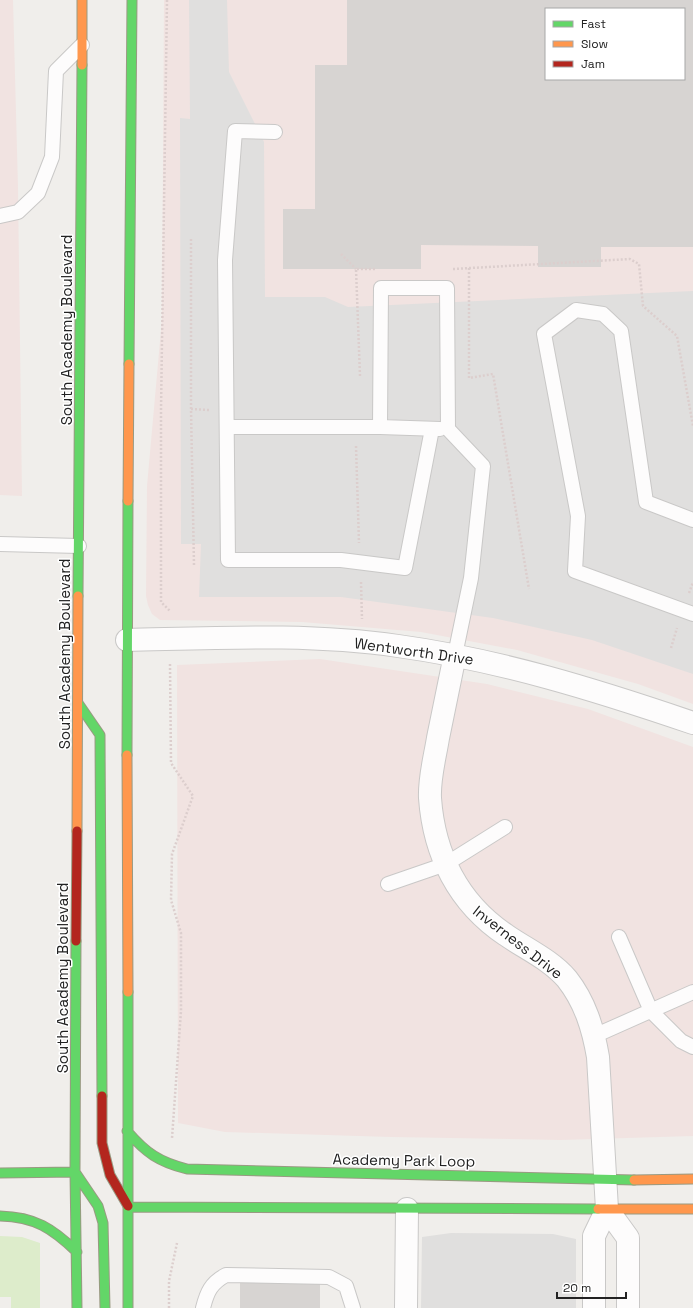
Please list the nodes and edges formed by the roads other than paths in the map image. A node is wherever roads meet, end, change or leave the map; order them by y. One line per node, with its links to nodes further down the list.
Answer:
1 (82, 0): 3 (main road, South Academy Boulevard)
2 (132, 0): 14 (main road)
3 (82, 45): 5 (lane); 12 (main road, South Academy Boulevard)
4 (276, 132): 6 (lane)
5 (0, 216)
6 (227, 427): 7 (lane); 8 (lane)
7 (380, 427): 8 (lane); 9 (lane)
8 (432, 429): 9 (lane)
9 (448, 429): 15 (lane)
10 (693, 520): 13 (lane)
11 (0, 544): 12 (lane)
12 (79, 546): 16 (main road, South Academy Boulevard)
13 (693, 614)
14 (126, 640): 15 (street, Wentworth Drive); 26 (main road)
15 (455, 655): 17 (street, Wentworth Drive); 19 (street, Inverness Drive)
16 (78, 703): 27 (main road, South Academy Boulevard); 31 (main road)
17 (693, 723)
18 (505, 828): 19 (lane)
19 (446, 864): 20 (lane); 24 (street, Inverness Drive)
20 (388, 884)
21 (619, 937): 23 (lane)
22 (693, 992): 23 (lane)
23 (651, 1011): 24 (lane); 25 (lane)
24 (594, 1036): 30 (street, Inverness Drive)
25 (693, 1047)
26 (127, 1131): 30 (main road, Academy Park Loop); 31 (main road)
27 (75, 1172): 28 (main road); 36 (main road, South Academy Boulevard); 38 (main road)
28 (0, 1173)
29 (693, 1179): 30 (main road, Academy Park Loop)
30 (604, 1180): 33 (street, Inverness Drive)
31 (129, 1207): 32 (main road); 39 (main road)
32 (407, 1209): 33 (main road); 42 (street)
33 (607, 1209): 34 (main road); 43 (street); 44 (street)
34 (693, 1209)
35 (0, 1216): 36 (main road)
36 (77, 1252): 37 (main road, South Academy Boulevard)
37 (77, 1308)
38 (104, 1308)
39 (128, 1308)
40 (203, 1308): 41 (lane)
41 (353, 1308)
42 (406, 1308)
43 (594, 1308)
44 (628, 1308)

